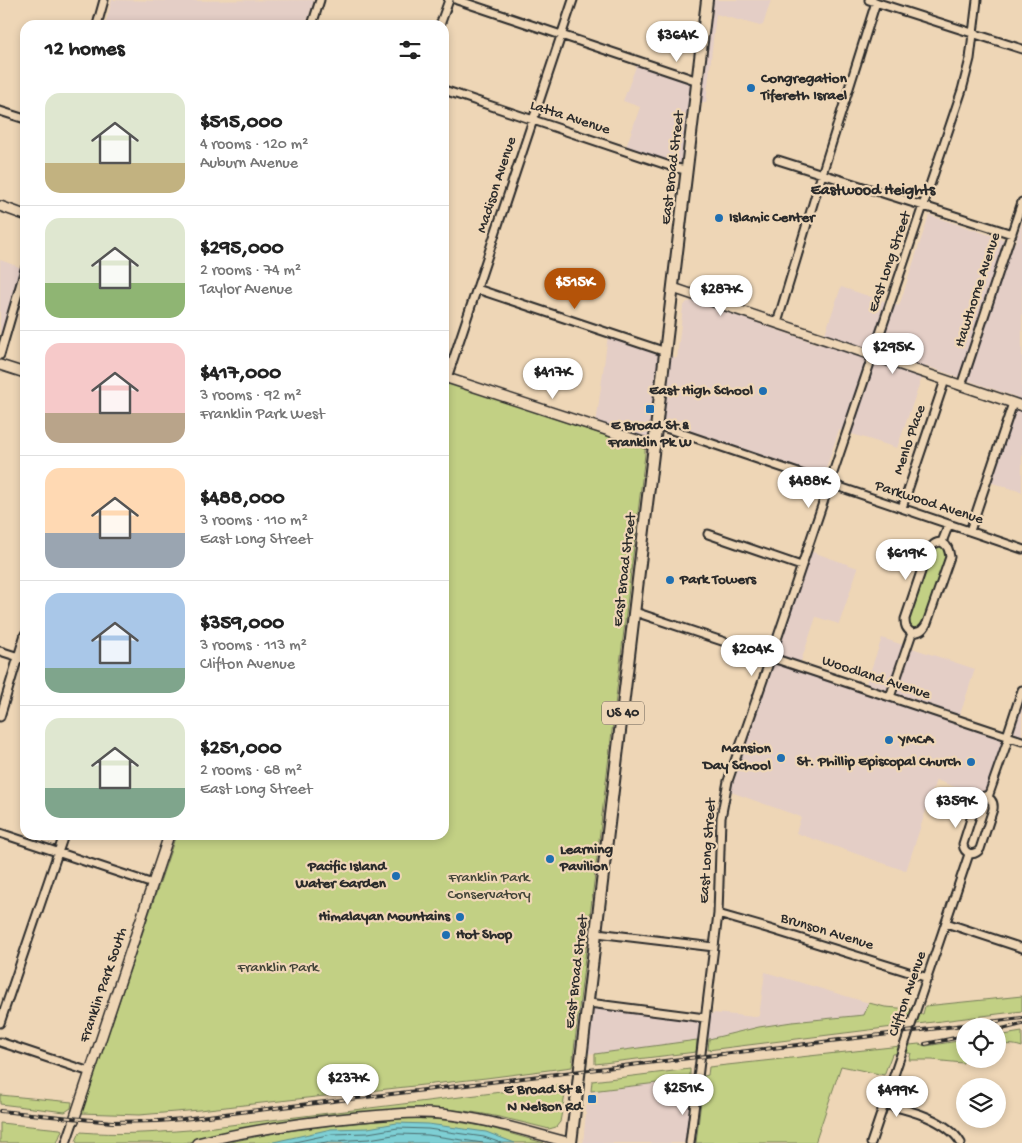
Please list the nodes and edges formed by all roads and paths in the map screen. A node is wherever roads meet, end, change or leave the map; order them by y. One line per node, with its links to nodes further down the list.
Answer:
1 (104, 0): 9 (street)
2 (320, 0): 10 (street)
3 (449, 0): 11 (street)
4 (457, 0): 13 (street)
5 (573, 0): 13 (street, Madison Avenue)
6 (707, 0): 15 (main road, East Broad Street / US 40)
7 (977, 0): 12 (street, East Long Street)
8 (873, 1): 12 (street); 22 (street)
9 (98, 20)
10 (316, 20)
11 (442, 20)
12 (973, 33): 14 (street); 25 (street, East Long Street)
13 (561, 35): 15 (street); 19 (street, Madison Avenue)
14 (1022, 49)
15 (698, 81): 21 (main road, East Broad Street / US 40)
16 (449, 92): 19 (street, Latta Avenue)
17 (0, 111): 18 (street)
18 (20, 117)
19 (533, 121): 21 (street, Latta Avenue); 30 (street, Madison Avenue)
20 (778, 160): 22 (street)
21 (687, 170): 29 (main road, East Broad Street / US 40)
22 (822, 174): 25 (street); 31 (street)
23 (1022, 202): 27 (street, Hawthorne Avenue)
24 (0, 206): 26 (main road)
25 (923, 206): 27 (street); 34 (street, East Long Street)
26 (20, 213)
27 (1012, 234): 40 (street, Hawthorne Avenue)
28 (20, 285): 33 (street)
29 (673, 288): 31 (main road); 32 (main road, East Broad Street / US 40)
30 (477, 289): 32 (street); 36 (street, Madison Avenue)
31 (777, 324): 34 (main road)
32 (666, 352): 42 (main road, East Broad Street / US 40)
33 (0, 355)
34 (872, 356): 39 (main road); 44 (street, East Long Street)
35 (0, 365): 37 (main road)
36 (449, 366)
37 (20, 371)
38 (449, 378): 43 (main road)
39 (945, 380): 40 (main road); 45 (street, Menlo Place)
40 (961, 386): 41 (main road)
41 (1018, 405): 47 (street)
42 (657, 425): 43 (main road, East Broad Street / US 40); 44 (street, Parkwood Avenue)
43 (655, 446): 52 (main road, East Broad Street / US 40)
44 (829, 484): 45 (street, Parkwood Avenue); 51 (street, East Long Street)
45 (902, 508): 46 (street, Parkwood Avenue)
46 (948, 524): 47 (street, Parkwood Avenue); 49 (street)
47 (970, 531): 50 (street, Parkwood Avenue)
48 (708, 534): 51 (street)
49 (942, 542): 53 (street); 53 (street)
50 (1022, 549)
51 (801, 566): 55 (street, East Long Street)
52 (635, 612): 55 (street, Woodland Avenue); 74 (main road, East Broad Street / US 40)
53 (912, 633): 59 (street)
54 (0, 651): 56 (street)
55 (771, 657): 59 (street, Woodland Avenue); 72 (street, East Long Street)
56 (20, 658)
57 (20, 661): 60 (street)
58 (1022, 690): 61 (street, Clifton Avenue)
59 (890, 697): 61 (street, Woodland Avenue)
60 (0, 717)
61 (1008, 737): 62 (street, Woodland Avenue); 63 (street, Clifton Avenue)
62 (1022, 741)
63 (988, 797): 70 (street, Clifton Avenue); 70 (street, Clifton Avenue)
64 (0, 833): 65 (street)
65 (20, 840)
66 (21, 840): 69 (street)
67 (62, 840): 69 (street)
68 (167, 840): 71 (main road, Franklin Park South)
69 (58, 852): 71 (street); 80 (street)
70 (969, 854): 73 (street, Clifton Avenue)
71 (153, 884): 82 (main road, Franklin Park South)
72 (718, 914): 75 (street, East Long Street); 77 (street, Brunson Avenue)
73 (946, 923): 76 (street); 77 (street, Clifton Avenue)
74 (596, 933): 75 (street); 78 (main road, East Broad Street / US 40)
75 (714, 946): 79 (street, East Long Street)
76 (1022, 948)
77 (928, 978): 83 (street, Clifton Avenue)
78 (589, 1003): 79 (street); 87 (main road, East Broad Street / US 40)
79 (705, 1018): 88 (street, East Long Street)
80 (0, 1023)
81 (0, 1042): 82 (street)
82 (90, 1072): 84 (main road, Franklin Park South)
83 (884, 1104): 89 (street, Clifton Avenue); 90 (street)
84 (74, 1120): 85 (street, Franklin Park South)
85 (66, 1143)
86 (197, 1143): 87 (main road)
87 (571, 1143)
88 (690, 1143)
89 (871, 1143)
90 (961, 1143)

